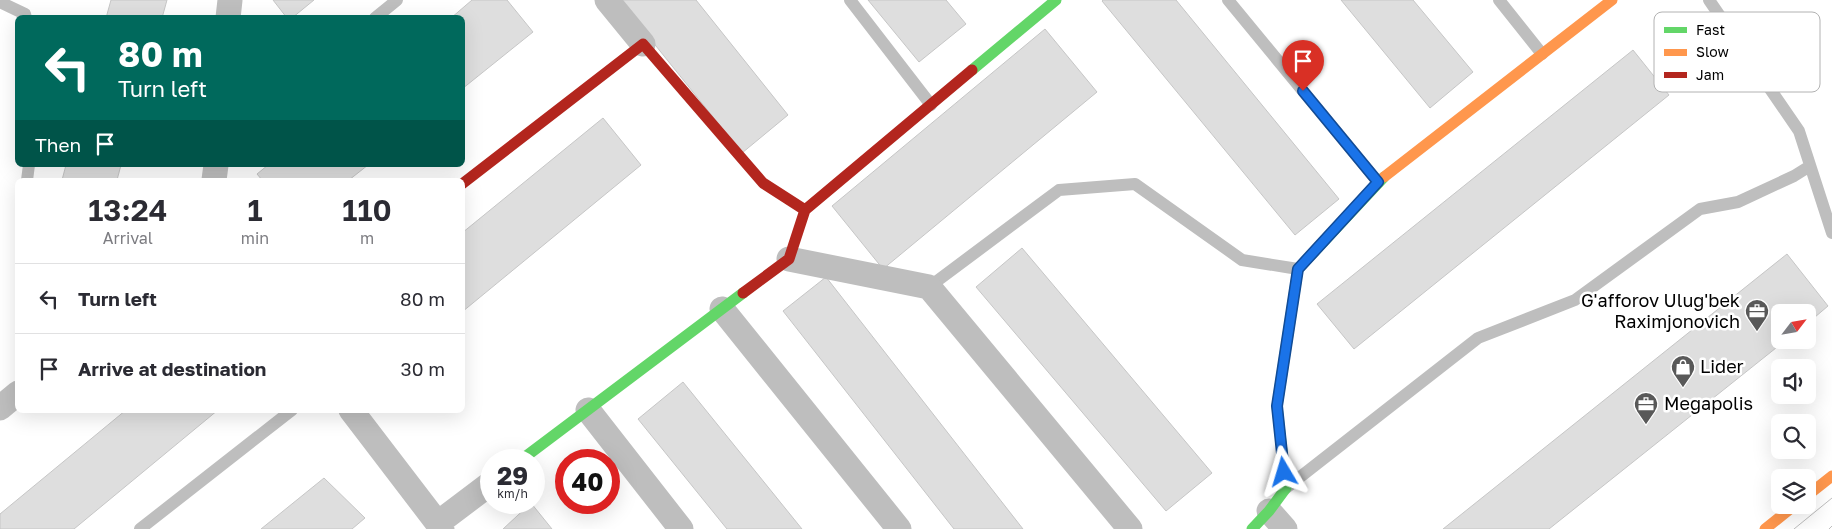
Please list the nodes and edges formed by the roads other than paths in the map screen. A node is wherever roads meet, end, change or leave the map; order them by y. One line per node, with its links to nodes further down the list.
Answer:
1 (230, 0): 13 (street)
2 (397, 0): 14 (lane)
3 (607, 0): 15 (street)
4 (850, 0): 18 (lane)
5 (1056, 0): 18 (street)
6 (1228, 0): 21 (lane)
7 (1499, 0): 16 (lane)
8 (1612, 0): 16 (street)
9 (1710, 0): 11 (lane)
10 (0, 2): 12 (lane)
11 (1718, 12)
12 (25, 15)
13 (228, 15)
14 (379, 15)
15 (643, 44): 20 (street); 22 (street)
16 (1542, 54): 21 (street)
17 (1773, 92): 19 (lane)
18 (931, 105): 22 (street)
19 (1810, 166): 23 (lane); 35 (lane)
20 (465, 182)
21 (1378, 182): 25 (street)
22 (805, 210): 24 (street)
23 (1832, 233)
24 (789, 259): 26 (street); 27 (street)
25 (1298, 269): 26 (lane); 35 (street)
26 (929, 287): 44 (street)
27 (722, 310): 30 (street); 43 (street)
28 (15, 396): 29 (street)
29 (0, 408)
30 (588, 410): 33 (street); 42 (street)
31 (288, 413): 41 (lane)
32 (353, 413): 40 (street)
33 (536, 449)
34 (1832, 476): 36 (street)
35 (1286, 488): 39 (street)
36 (1816, 489)
37 (480, 491): 40 (street)
38 (1784, 514): 46 (street)
39 (1277, 520): 45 (street)
40 (440, 526)
41 (140, 529)
42 (681, 529)
43 (899, 529)
44 (1130, 529)
45 (1252, 529)
46 (1765, 529)

